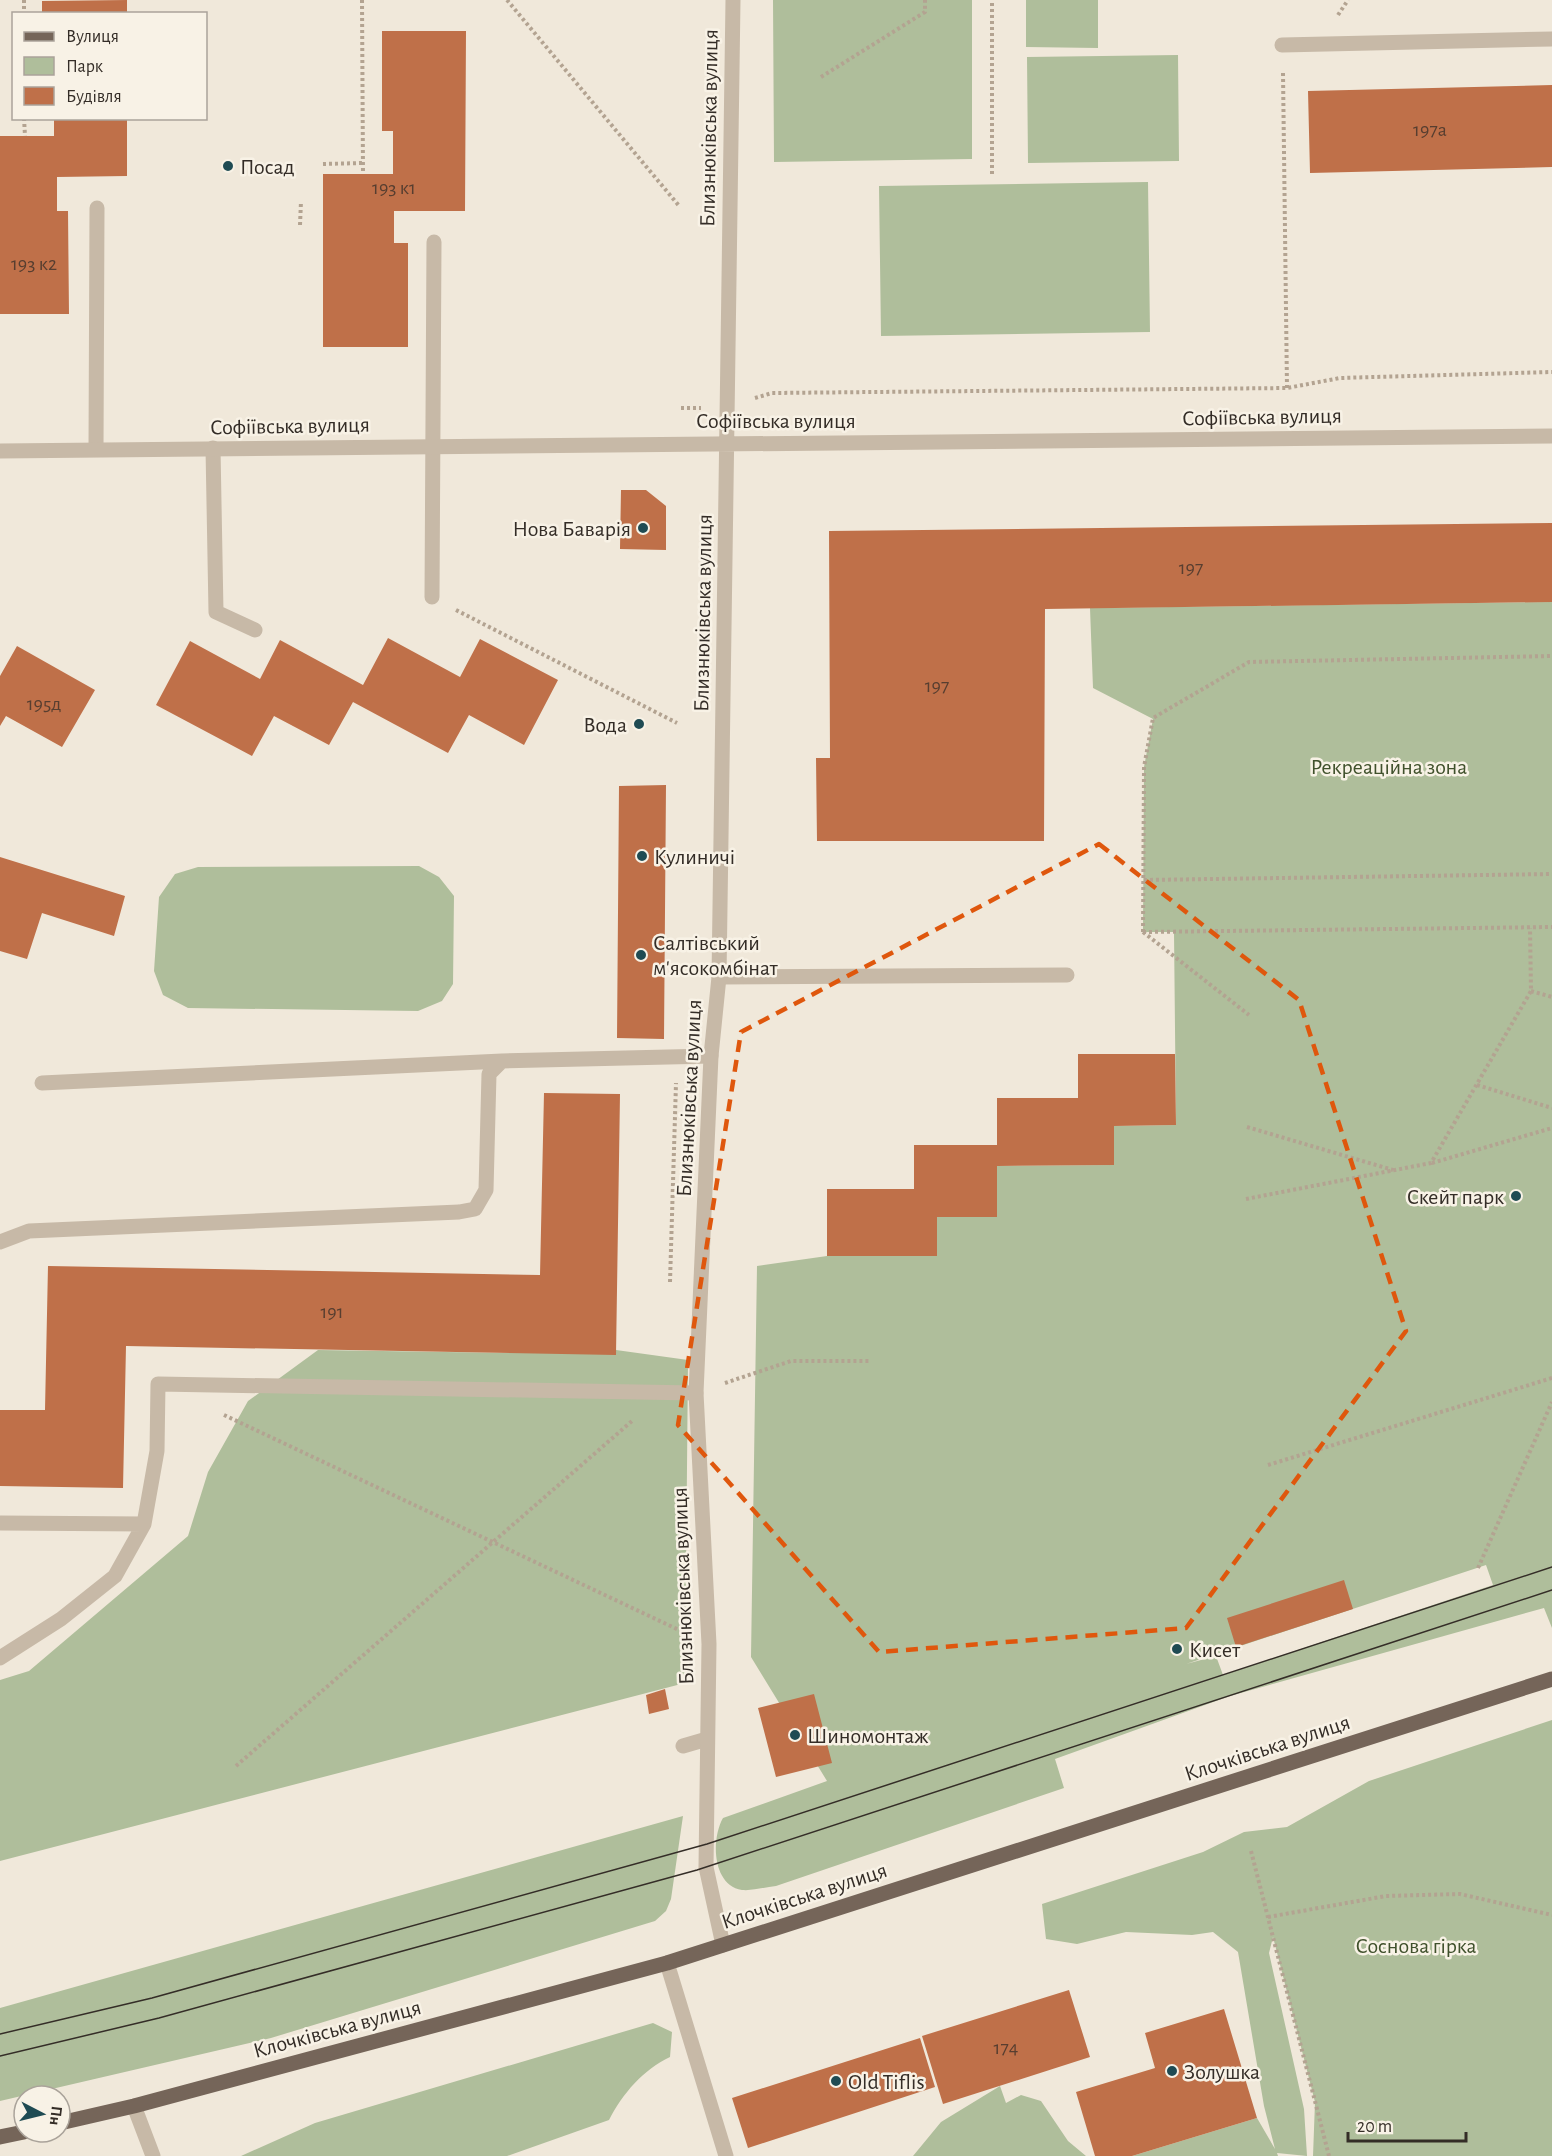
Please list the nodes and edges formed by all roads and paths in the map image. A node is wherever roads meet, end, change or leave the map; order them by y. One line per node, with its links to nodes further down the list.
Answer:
1 (362, 0): 11 (path)
2 (507, 0): 16 (path)
3 (733, 0): 22 (street, Близнюківська вулиця)
4 (925, 0): 8 (path)
5 (992, 0): 14 (path)
6 (1552, 39): 7 (street)
7 (1282, 45): 21 (path)
8 (821, 77)
9 (24, 120): 10 (path)
10 (25, 136)
11 (363, 163): 12 (path); 13 (path)
12 (323, 164)
13 (363, 174)
14 (992, 174)
15 (301, 201): 18 (path)
16 (680, 207)
17 (97, 208): 28 (street)
18 (300, 225)
19 (434, 242): 26 (street)
20 (1552, 372): 21 (path)
21 (1287, 388): 22 (path)
22 (727, 407): 23 (path); 25 (street, Близнюківська вулиця)
23 (681, 408)
24 (1552, 435): 25 (street, Софіївська вулиця)
25 (726, 443): 26 (street, Софіївська вулиця); 40 (street, Близнюківська вулиця)
26 (433, 446): 27 (street, Софіївська вулиця); 30 (street)
27 (213, 448): 28 (street, Софіївська вулиця); 31 (street)
28 (96, 449): 29 (street, Софіївська вулиця)
29 (0, 451)
30 (432, 597): 33 (path)
31 (255, 630)
32 (1552, 656): 35 (path)
33 (677, 723)
34 (1552, 874): 35 (path)
35 (1144, 880): 38 (path)
36 (1552, 927): 37 (path)
37 (1530, 928): 38 (path); 41 (path)
38 (1143, 932): 43 (path)
39 (1067, 975): 40 (street)
40 (719, 976): 44 (street, Близнюківська вулиця)
41 (1531, 991): 42 (path); 48 (path)
42 (1552, 997)
43 (1249, 1015)
44 (711, 1056): 45 (street); 60 (street, Близнюківська вулиця)
45 (677, 1058): 46 (street); 56 (path)
46 (502, 1061): 47 (street); 55 (street)
47 (42, 1083)
48 (1477, 1086): 49 (path); 52 (path)
49 (1552, 1108)
50 (1247, 1126): 53 (path)
51 (1552, 1128): 52 (path)
52 (1431, 1163): 53 (path)
53 (1394, 1171): 54 (path)
54 (1246, 1199)
55 (0, 1242)
56 (670, 1284)
57 (871, 1361): 60 (path)
58 (1552, 1378): 63 (path)
59 (666, 1391): 60 (street); 65 (street); 66 (path)
60 (696, 1392): 68 (street, Близнюківська вулиця)
61 (1552, 1402): 67 (path)
62 (223, 1414): 66 (path)
63 (1268, 1465)
64 (0, 1523): 65 (street)
65 (144, 1524): 69 (street)
66 (493, 1542): 68 (path); 73 (path)
67 (1478, 1568)
68 (709, 1644): 71 (street, Близнюківська вулиця)
69 (0, 1658)
70 (1552, 1679): 77 (main road, Клочківська вулиця)
71 (707, 1739): 72 (street); 77 (street, Близнюківська вулиця)
72 (683, 1746)
73 (236, 1766)
74 (1251, 1851): 76 (path)
75 (1552, 1916): 76 (path)
76 (1268, 1917): 83 (path)
77 (723, 1945): 78 (main road, Клочківська вулиця)
78 (667, 1963): 79 (main road, Клочківська вулиця); 82 (street)
79 (134, 2106): 80 (main road, Клочківська вулиця); 81 (street)
80 (72, 2120)
81 (153, 2156)
82 (726, 2156)
83 (1329, 2156)

